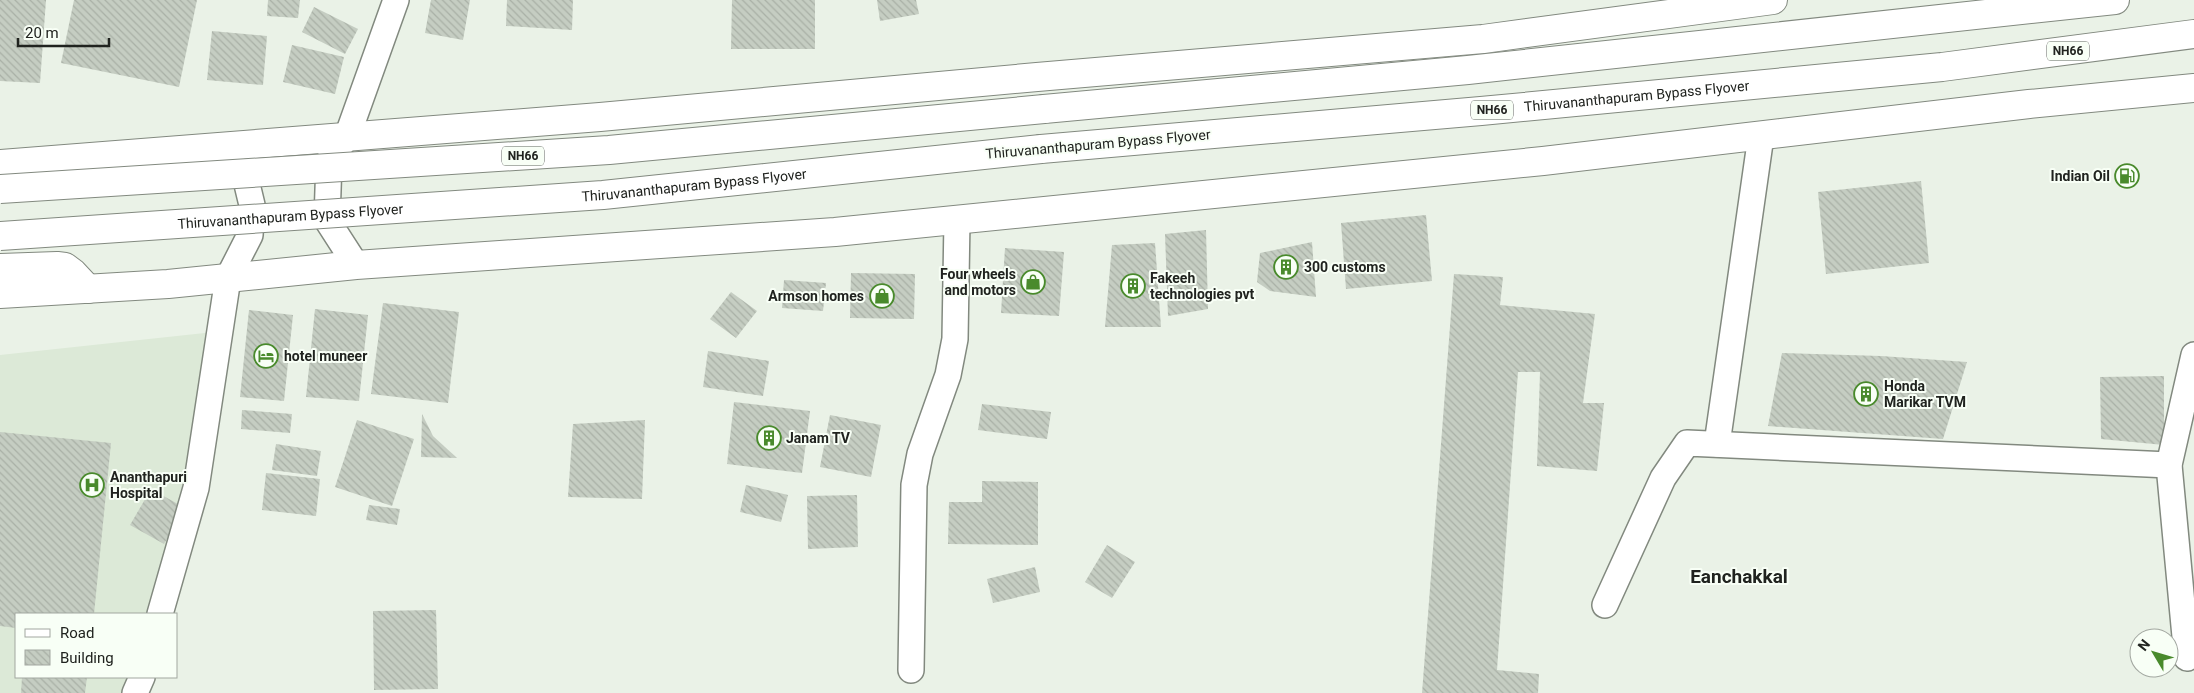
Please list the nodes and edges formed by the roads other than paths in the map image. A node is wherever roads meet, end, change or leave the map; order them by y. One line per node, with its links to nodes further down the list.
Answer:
1 (396, 0): 7 (street)
2 (1773, 0): 7 (main road)
3 (2115, 0): 10 (main road, NH66, bridge)
4 (2194, 34): 12 (main road, Thiruvananthapuram Bypass Flyover / NH66, bridge)
5 (2194, 88): 6 (main road)
6 (1761, 136): 11 (main road); 19 (street)
7 (347, 137): 8 (main road); 13 (street)
8 (205, 148): 9 (main road); 15 (street)
9 (0, 164)
10 (0, 189)
11 (957, 220): 13 (main road); 24 (street)
12 (0, 236)
13 (356, 266): 15 (main road)
14 (0, 268): 16 (main road)
15 (228, 278): 16 (main road); 22 (street)
16 (88, 289): 17 (main road)
17 (0, 294)
18 (2194, 355): 20 (street)
19 (1716, 444): 20 (street); 21 (street)
20 (2169, 465): 23 (street)
21 (1605, 605)
22 (160, 613)
23 (2187, 658)
24 (911, 670)
25 (142, 678): 26 (street)
26 (136, 693)

